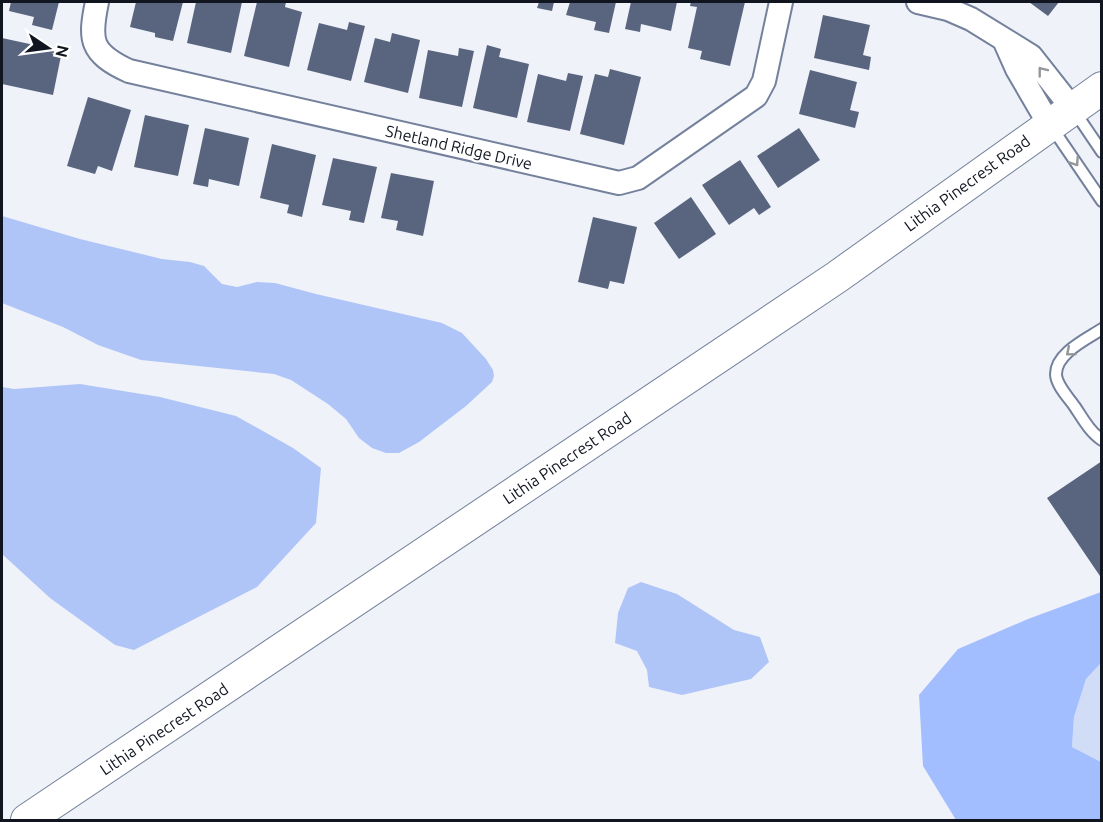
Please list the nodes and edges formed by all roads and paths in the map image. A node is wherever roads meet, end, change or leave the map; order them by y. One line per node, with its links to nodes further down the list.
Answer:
1 (98, 2): 2 (street, Shetland Ridge Drive)
2 (781, 2)
3 (918, 2): 5 (street)
4 (1101, 88): 5 (main road, Lithia Pinecrest Road)
5 (1060, 116): 6 (lane); 7 (lane, one-way to 7); 10 (main road, Lithia Pinecrest Road)
6 (1101, 152)
7 (1101, 201)
8 (1101, 329): 9 (lane, one-way to 9)
9 (1101, 440)
10 (27, 820)

